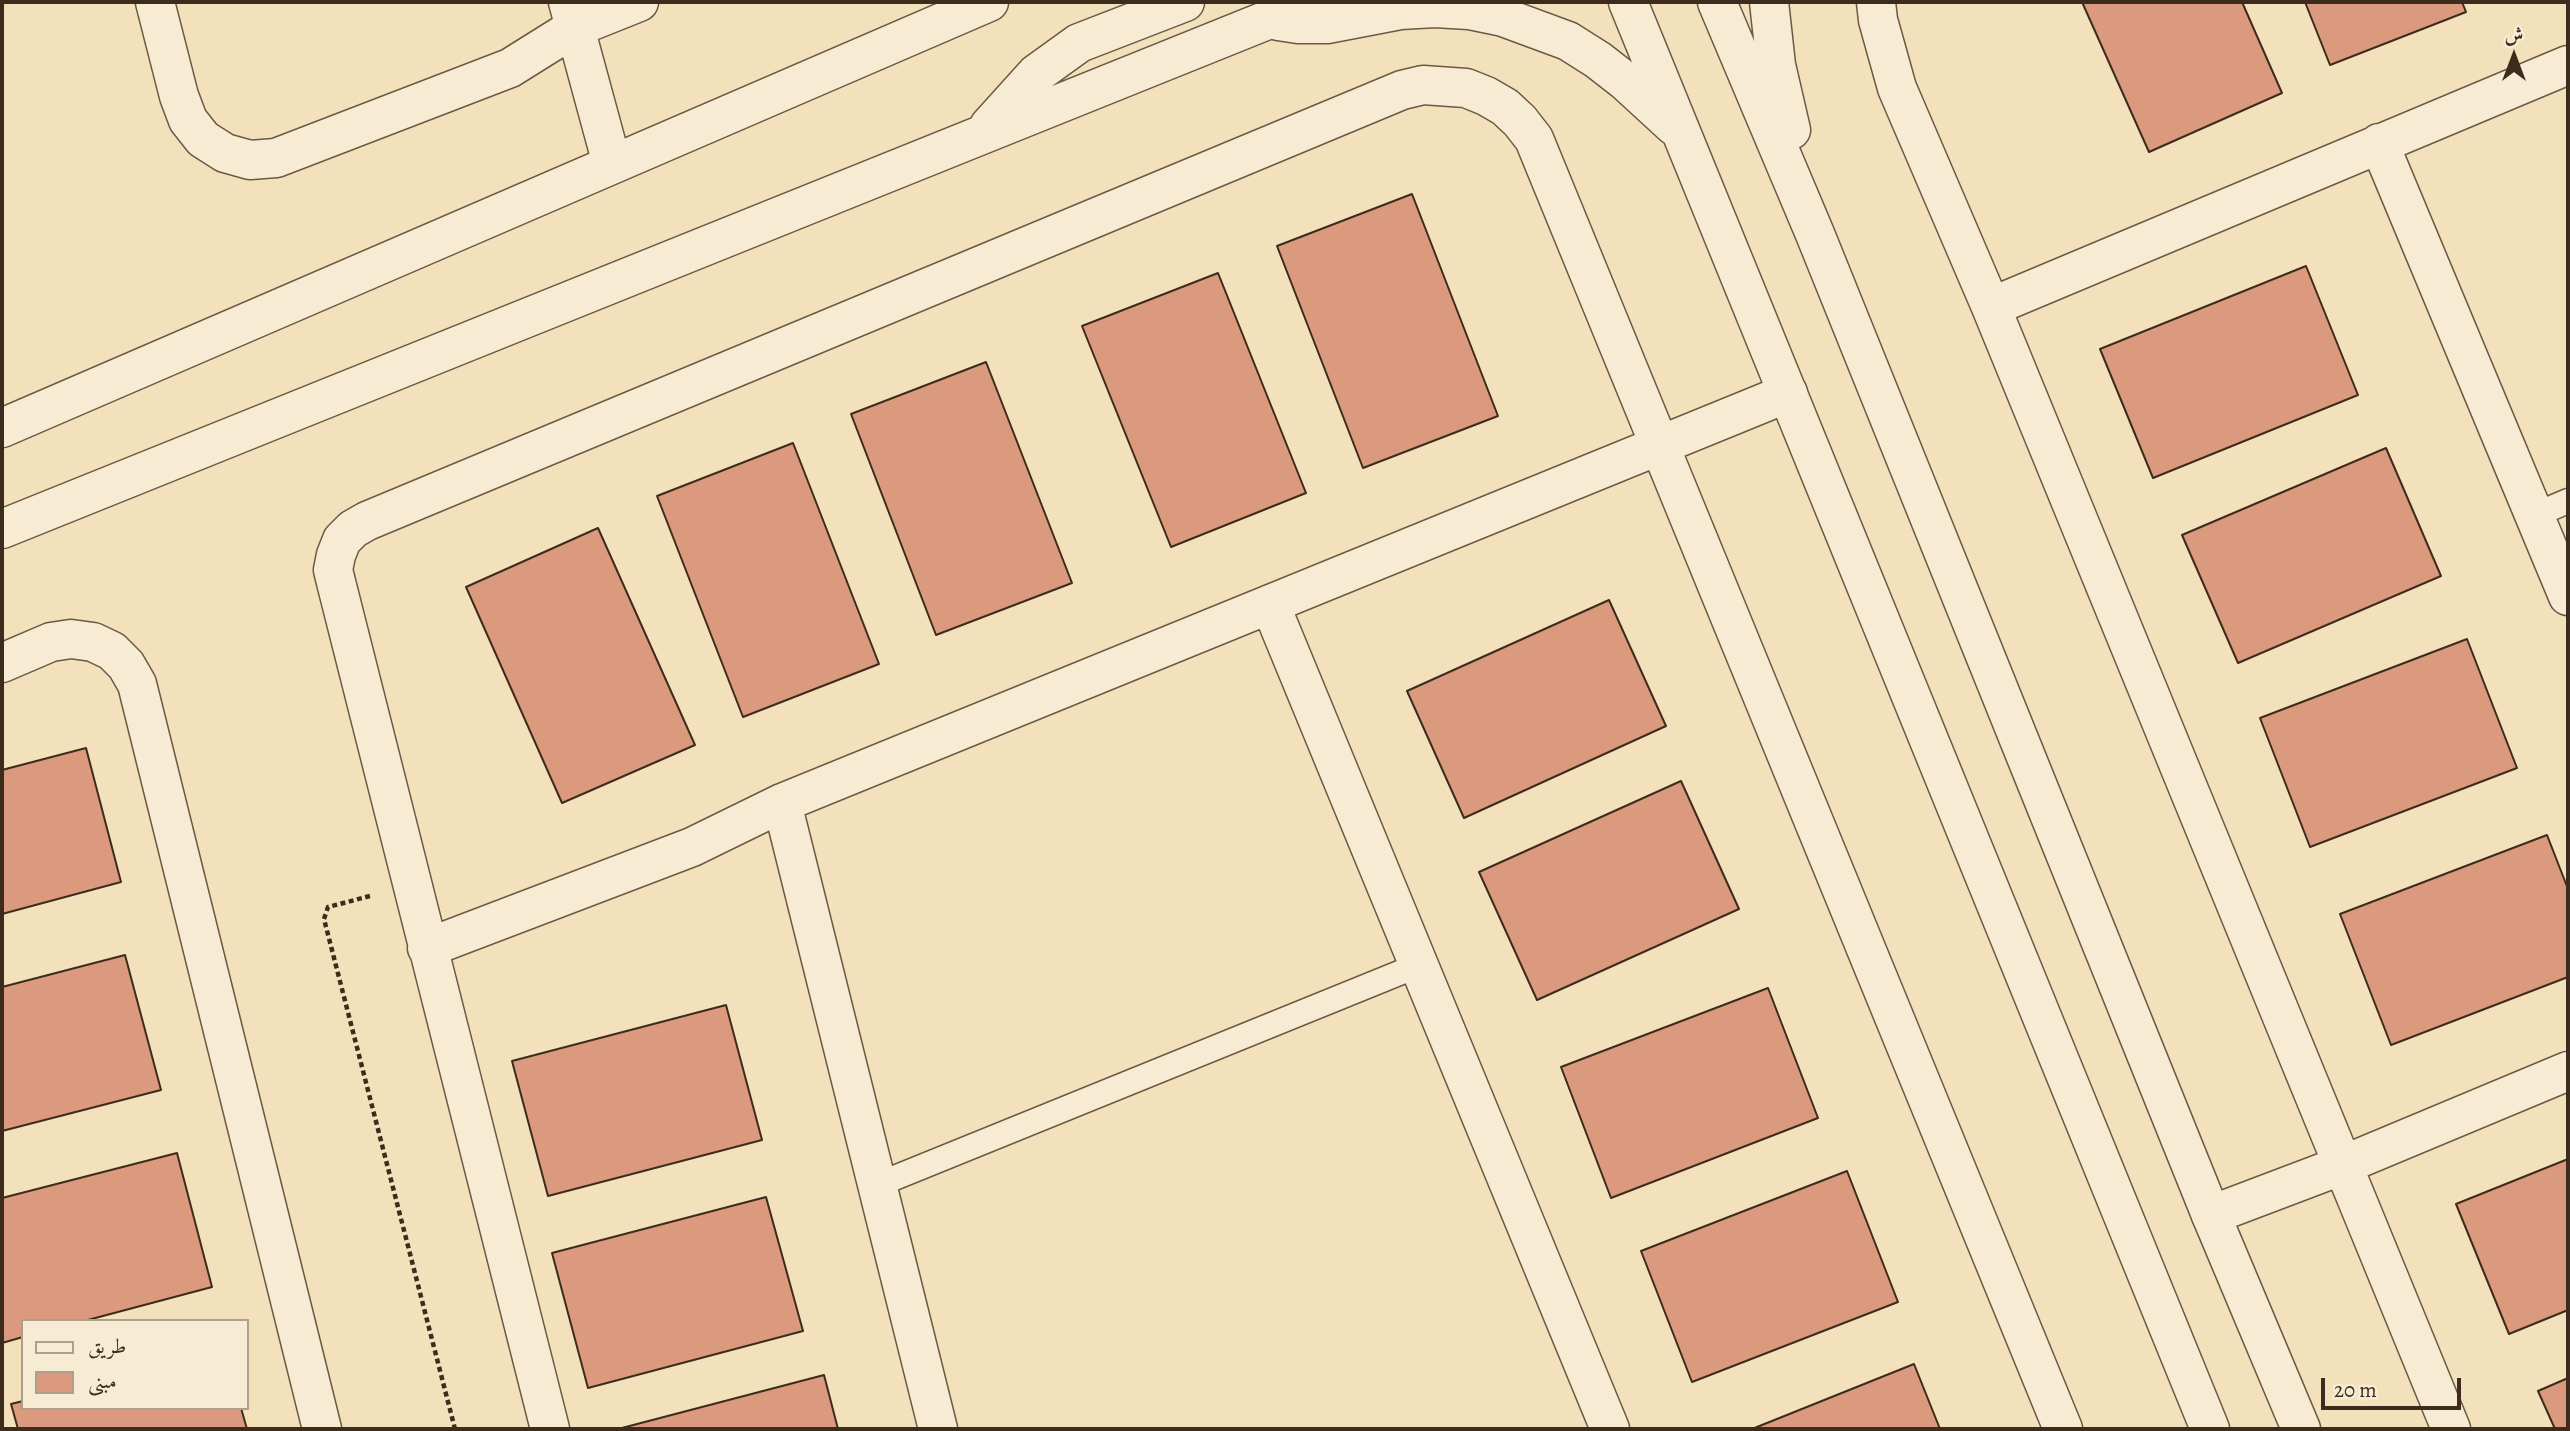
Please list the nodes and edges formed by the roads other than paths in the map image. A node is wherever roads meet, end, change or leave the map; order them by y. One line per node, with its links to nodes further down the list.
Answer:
1 (155, 2): 11 (street)
2 (639, 2): 11 (street)
3 (989, 2): 18 (street)
4 (1185, 2): 15 (street)
5 (1312, 2): 12 (street)
6 (1628, 2): 16 (street)
7 (1717, 2): 19 (street)
8 (1769, 2): 19 (street)
9 (1849, 2): 14 (street)
10 (1876, 2): 14 (street)
11 (571, 15): 18 (street)
12 (1269, 20): 15 (street); 16 (street)
13 (2568, 65): 17 (street)
14 (1898, 88): 20 (street)
15 (983, 132): 25 (street)
16 (1683, 135): 21 (street)
17 (2379, 143): 20 (street); 24 (street)
18 (612, 164): 22 (street)
19 (1815, 234): 35 (street)
20 (1992, 307): 33 (street)
21 (1788, 393): 23 (street); 41 (street)
22 (2, 428)
23 (1659, 444): 27 (street); 30 (street); 40 (street)
24 (2552, 508): 26 (street)
25 (2, 529)
26 (2568, 596)
27 (1270, 604): 29 (street); 31 (street)
28 (2, 663): 36 (street)
29 (782, 803): 30 (street); 34 (street)
30 (427, 948): 37 (street)
31 (1419, 965): 34 (lane); 39 (street)
32 (2568, 1071): 33 (street)
33 (2343, 1165): 35 (street); 43 (street)
34 (877, 1185): 38 (street)
35 (2211, 1215): 42 (street)
36 (322, 1429)
37 (550, 1429)
38 (938, 1429)
39 (1609, 1429)
40 (2063, 1429)
41 (2210, 1429)
42 (2301, 1429)
43 (2451, 1429)

